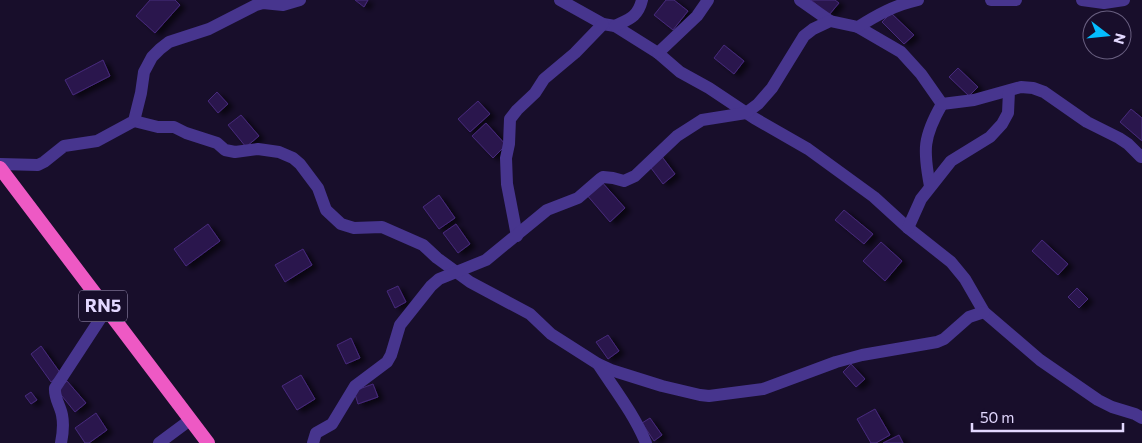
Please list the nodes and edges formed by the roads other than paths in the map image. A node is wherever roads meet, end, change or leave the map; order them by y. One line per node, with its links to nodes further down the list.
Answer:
1 (300, 0): 18 (street)
2 (560, 0): 12 (street)
3 (642, 0): 12 (street)
4 (708, 0): 14 (street)
5 (800, 0): 11 (street)
6 (918, 0): 13 (street)
7 (991, 0): 8 (street)
8 (1016, 0)
9 (1082, 0): 10 (street)
10 (1124, 0)
11 (830, 21): 13 (street); 17 (street)
12 (609, 25): 14 (street); 23 (street)
13 (858, 27): 16 (street)
14 (658, 54): 17 (street)
15 (1009, 91): 16 (street); 19 (street); 21 (street)
16 (942, 104): 21 (street)
17 (746, 113): 22 (street); 23 (street)
18 (134, 120): 20 (street); 24 (street)
19 (1142, 157)
20 (0, 166): 25 (highway, RN5)
21 (930, 186): 22 (street)
22 (908, 228): 26 (street)
23 (517, 236): 24 (street)
24 (458, 272): 27 (street); 33 (street)
25 (106, 310): 29 (highway, RN5); 30 (street)
26 (984, 312): 27 (street); 28 (street)
27 (598, 364): 34 (street)
28 (1140, 414)
29 (190, 420): 31 (street); 32 (highway, RN5)
30 (61, 443)
31 (159, 443)
32 (208, 443)
33 (313, 443)
34 (646, 443)

